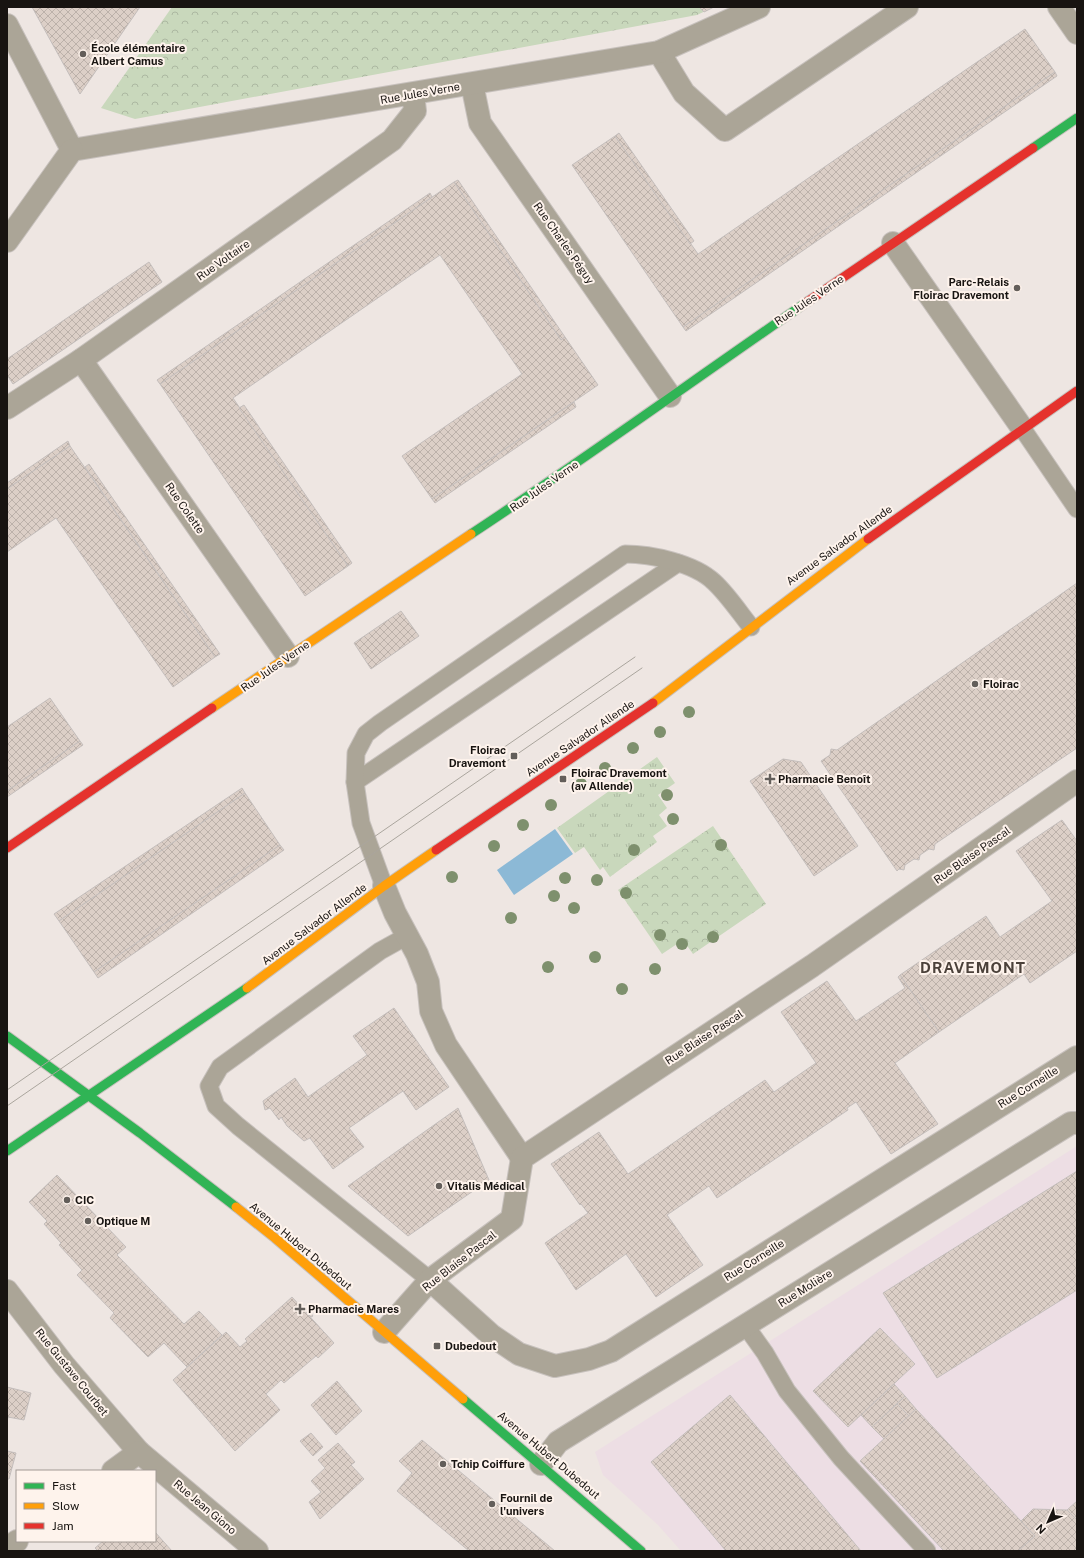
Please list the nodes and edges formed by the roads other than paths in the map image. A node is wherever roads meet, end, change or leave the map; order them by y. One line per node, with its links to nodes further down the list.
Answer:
1 (759, 7): 6 (street, Rue Jules Verne)
2 (908, 7): 6 (street)
3 (1059, 7): 5 (street)
4 (7, 25): 10 (street)
5 (1077, 33)
6 (659, 52): 7 (street, Rue Jules Verne)
7 (472, 84): 8 (street, Rue Jules Verne); 15 (street, Rue Charles Péguy)
8 (413, 94): 10 (street, Rue Jules Verne); 13 (street, Rue Voltaire)
9 (1077, 118): 12 (street, Rue Jules Verne)
10 (72, 150): 11 (street)
11 (7, 241)
12 (893, 243): 15 (street, Rue Jules Verne); 17 (street)
13 (81, 360): 16 (street, Rue Voltaire); 21 (street, Rue Colette)
14 (1077, 390): 17 (street, Avenue Salvador Allende)
15 (670, 396): 21 (street, Rue Jules Verne)
16 (7, 408)
17 (1022, 428): 18 (lane); 20 (street, Avenue Salvador Allende)
18 (1074, 499)
19 (678, 563): 20 (lane); 22 (lane); 22 (lane)
20 (751, 627): 25 (street, Avenue Salvador Allende)
21 (288, 656): 24 (street, Rue Jules Verne)
22 (355, 782): 25 (lane)
23 (1077, 782): 32 (street, Rue Blaise Pascal)
24 (7, 848)
25 (384, 886): 26 (street); 29 (street, Avenue Salvador Allende)
26 (407, 936): 32 (street); 33 (lane)
27 (7, 1036): 29 (street, Avenue Hubert Dubedout)
28 (1077, 1057): 33 (street, Rue Corneille)
29 (89, 1096): 31 (street, Avenue Salvador Allende); 36 (street, Avenue Hubert Dubedout)
30 (1077, 1123): 35 (street, Rue Molière)
31 (7, 1150)
32 (522, 1158): 33 (street, Rue Blaise Pascal)
33 (430, 1280): 36 (street, Rue Blaise Pascal)
34 (7, 1291): 37 (street, Rue Gustave Courbet)
35 (745, 1325): 38 (street, Rue Molière); 44 (lane)
36 (384, 1332): 38 (street, Avenue Hubert Dubedout)
37 (139, 1452): 39 (street); 42 (street, Rue Jean Giono)
38 (541, 1464): 43 (street, Avenue Hubert Dubedout)
39 (114, 1470)
40 (16, 1542): 41 (street)
41 (7, 1548)
42 (258, 1551)
43 (641, 1551)
44 (927, 1551)

